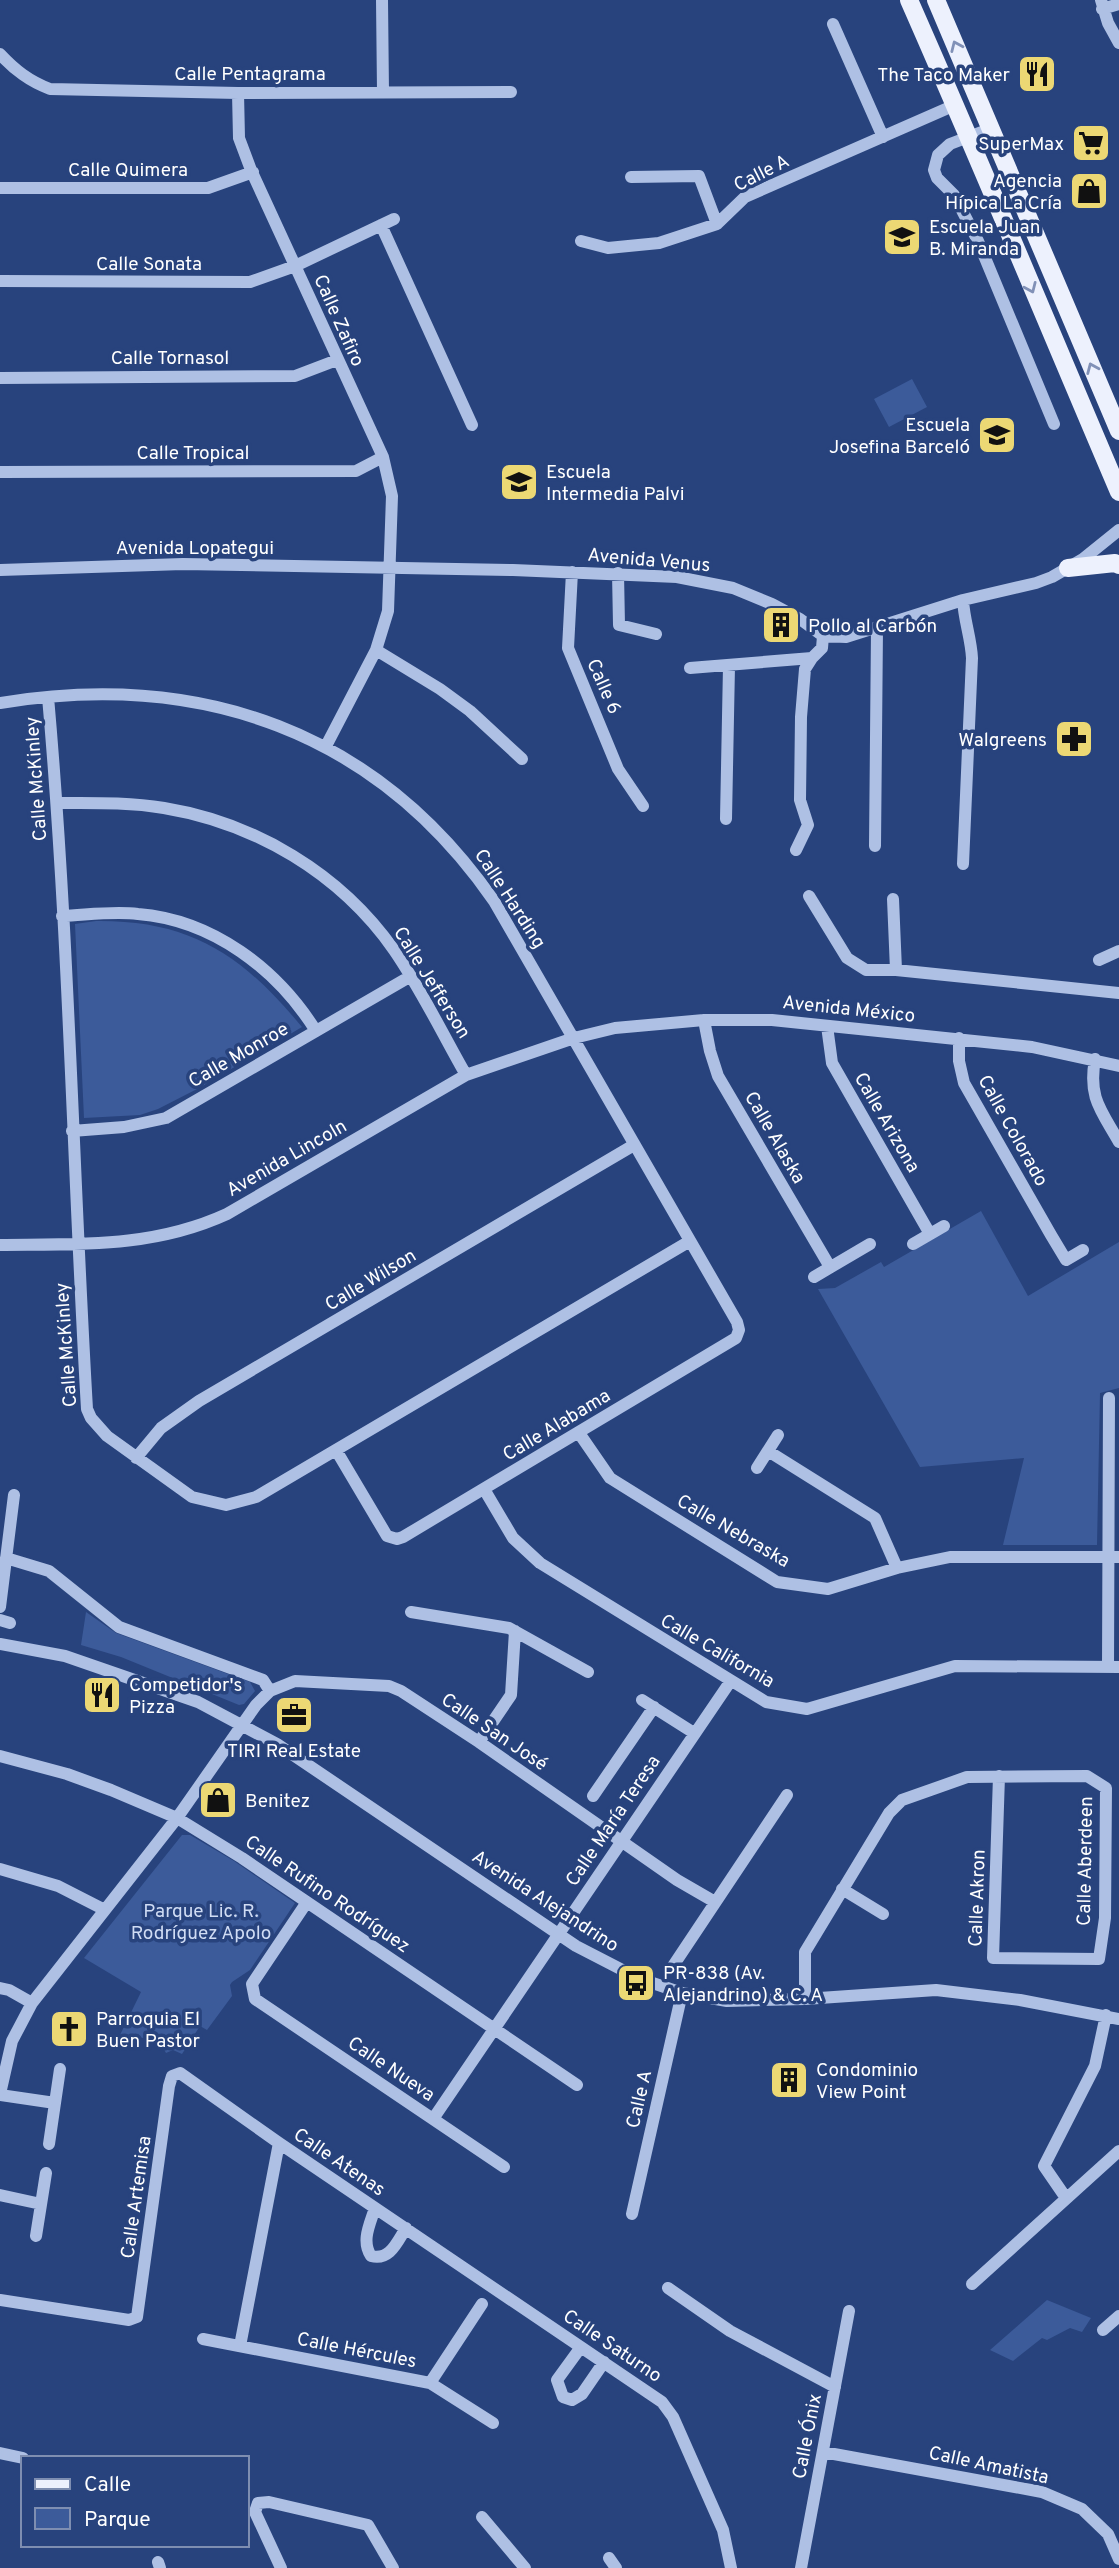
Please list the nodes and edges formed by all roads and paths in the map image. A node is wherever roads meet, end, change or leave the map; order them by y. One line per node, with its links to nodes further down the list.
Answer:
1 (382, 0): 9 (street)
2 (909, 0): 12 (main road)
3 (936, 0): 13 (main road, one-way to 3)
4 (1102, 4): 5 (street); 7 (street)
5 (1119, 4)
6 (833, 24): 14 (street)
7 (1119, 43)
8 (0, 54): 11 (street, Calle Pentagrama)
9 (383, 92): 10 (street, Calle Pentagrama); 11 (street, Calle Pentagrama)
10 (511, 92)
11 (238, 93): 16 (street, Calle Zafiro)
12 (955, 105): 14 (street, Calle A); 15 (main road)
13 (992, 128): 15 (street); 29 (main road, one-way to 13)
14 (883, 137): 20 (street, Calle A)
15 (970, 137): 27 (street); 32 (main road, one-way to 32)
16 (253, 172): 18 (street, Calle Quimera); 23 (street, Calle Zafiro)
17 (631, 177): 20 (street)
18 (0, 188)
19 (394, 219): 21 (street)
20 (717, 224): 22 (street, Calle A)
21 (381, 225): 23 (street); 28 (street)
22 (581, 241)
23 (295, 266): 24 (street, Calle Sonata); 25 (street, Calle Zafiro)
24 (0, 281)
25 (337, 360): 26 (street, Calle Tornasol); 30 (street, Calle Zafiro)
26 (0, 378)
27 (1054, 424)
28 (472, 425)
29 (1119, 431)
30 (383, 457): 31 (street, Calle Tropical); 35 (street, Calle Zafiro)
31 (0, 472)
32 (1119, 492)
33 (1119, 530): 36 (street)
34 (1119, 565): 36 (main road)
35 (390, 567): 37 (street, Avenida Lopategui); 38 (street, Avenida Venus); 44 (street, Calle Zafiro)
36 (1068, 568): 40 (street)
37 (0, 570)
38 (572, 572): 39 (street, Avenida Venus); 53 (street, Calle 6)
39 (618, 573): 42 (street); 43 (street, Avenida Venus)
40 (963, 600): 41 (street); 57 (street)
41 (877, 629): 43 (street); 55 (street)
42 (656, 634)
43 (823, 636): 45 (street)
44 (376, 650): 50 (street, Calle Zafiro); 51 (street)
45 (812, 658): 46 (street); 56 (street)
46 (729, 666): 47 (street); 54 (street)
47 (690, 668)
48 (48, 697): 49 (street, Calle Harding); 50 (street, Calle Harding); 52 (street, Calle McKinley)
49 (0, 702)
50 (326, 746): 69 (street, Calle Harding)
51 (522, 759)
52 (57, 803): 60 (street, Calle McKinley); 64 (street, Calle Jefferson)
53 (643, 806)
54 (726, 819)
55 (875, 846)
56 (796, 850)
57 (963, 864)
58 (809, 896): 63 (street)
59 (893, 899): 63 (street)
60 (62, 916): 68 (street); 74 (street, Calle McKinley)
61 (1119, 951): 62 (street)
62 (1099, 960)
63 (897, 970): 65 (street)
64 (411, 976): 68 (street, Calle Monroe); 73 (street, Calle Jefferson)
65 (1119, 993)
66 (704, 1020): 67 (street, Avenida México); 69 (street, Avenida México); 85 (street, Calle Alaska)
67 (827, 1026): 70 (street, Avenida México); 78 (street, Calle Arizona)
68 (316, 1031): 74 (street, Calle Monroe)
69 (574, 1038): 73 (street, Avenida Lincoln); 76 (street, Calle Harding)
70 (959, 1038): 71 (street, Avenida México); 84 (street, Calle Colorado)
71 (1095, 1059): 72 (street, Avenida México); 75 (street)
72 (1119, 1066)
73 (466, 1074): 80 (street, Avenida Lincoln)
74 (72, 1131): 80 (street, Calle McKinley)
75 (1119, 1142)
76 (634, 1145): 79 (street, Calle Harding); 94 (street, Calle Wilson)
77 (944, 1226): 78 (street)
78 (930, 1234): 82 (street)
79 (690, 1241): 87 (street, Calle Harding); 91 (street, Calle McKinley)
80 (77, 1244): 83 (street, Avenida Lincoln); 94 (street, Calle McKinley)
81 (870, 1244): 85 (street)
82 (913, 1244)
83 (0, 1245)
84 (1083, 1250)
85 (830, 1267): 86 (street)
86 (814, 1277)
87 (739, 1331): 89 (street, Calle Alabama)
88 (1109, 1398): 92 (street)
89 (579, 1433): 96 (street, Calle Alabama); 100 (street, Calle Nebraska)
90 (778, 1434): 93 (street)
91 (336, 1450): 94 (street, Calle McKinley); 96 (street, Calle Alabama)
92 (1114, 1450): 98 (street)
93 (768, 1451): 95 (street); 100 (street)
94 (136, 1458)
95 (757, 1468)
96 (484, 1489): 107 (street, Calle California)
97 (14, 1495): 99 (street)
98 (1114, 1557): 100 (street, Calle Nebraska); 105 (street)
99 (6, 1559): 101 (street); 108 (street)
100 (897, 1568)
101 (0, 1607)
102 (411, 1612): 103 (street)
103 (515, 1631): 106 (street); 113 (street)
104 (0, 1644): 111 (street, Avenida Alejandrino)
105 (1114, 1667): 107 (street, Calle California)
106 (588, 1672)
107 (730, 1682): 112 (street, Calle María Teresa)
108 (270, 1691): 111 (street); 113 (street, Calle San José)
109 (642, 1700): 110 (street)
110 (654, 1707): 112 (street); 117 (street)
111 (241, 1725): 118 (street); 126 (street, Avenida Alejandrino)
112 (694, 1733): 119 (street, Calle María Teresa)
113 (480, 1742): 119 (street, Calle San José)
114 (0, 1756): 118 (street, Calle Rufino Rodríguez)
115 (999, 1776): 121 (street, Calle Aberdeen); 127 (street, Calle Aberdeen); 127 (street, Calle Akron)
116 (787, 1795): 123 (street)
117 (593, 1796)
118 (177, 1818): 122 (street, Calle Rufino Rodríguez); 124 (street)
119 (622, 1840): 123 (street, Calle San José); 126 (street, Calle María Teresa)
120 (0, 1869): 124 (street)
121 (842, 1889): 125 (street); 131 (street, Calle Aberdeen)
122 (307, 1902): 134 (street, Calle Rufino Rodríguez); 140 (street, Calle Nueva)
123 (715, 1902): 128 (street)
124 (105, 1910): 132 (street)
125 (883, 1914)
126 (557, 1934): 130 (street, Avenida Alejandrino); 134 (street, Calle María Teresa)
127 (1099, 1959)
128 (671, 1969)
129 (0, 1987): 132 (street)
130 (682, 1993): 131 (street, Avenida Alejandrino); 150 (street, Calle A)
131 (804, 1999): 133 (street, Avenida Alejandrino)
132 (32, 2003): 138 (street)
133 (1112, 2017): 147 (street)
134 (495, 2027): 136 (street, Calle Rufino Rodríguez); 140 (street, Calle María Teresa)
135 (60, 2069): 139 (street)
136 (577, 2085)
137 (169, 2086): 141 (street, Calle Atenas); 156 (street, Calle Artemisa)
138 (0, 2094): 139 (street)
139 (55, 2104): 142 (street)
140 (433, 2119): 144 (street, Calle Nueva)
141 (279, 2143): 149 (street, Calle Atenas); 161 (street)
142 (49, 2144)
143 (1119, 2151): 147 (street)
144 (504, 2167)
145 (46, 2173): 148 (street)
146 (0, 2195): 148 (street)
147 (1066, 2198): 153 (street)
148 (41, 2203): 152 (street)
149 (375, 2208): 151 (street, Calle Atenas); 151 (street)
150 (632, 2214)
151 (406, 2228): 155 (street, Calle Atenas)
152 (36, 2236)
153 (972, 2284)
154 (668, 2288): 165 (street)
155 (490, 2294): 162 (street, Calle Saturno); 164 (street)
156 (0, 2300)
157 (849, 2311): 165 (street, Calle Ónix)
158 (1119, 2316): 159 (street)
159 (1103, 2330)
160 (203, 2339): 161 (street, Calle Hércules)
161 (240, 2346): 164 (street, Calle Hércules)
162 (581, 2347): 163 (street, Calle Saturno); 163 (street)
163 (604, 2362): 175 (street, Calle Saturno)
164 (430, 2383): 166 (street, Calle Hércules)
165 (835, 2387): 167 (street, Calle Ónix)
166 (493, 2423)
167 (823, 2452): 171 (street, Calle Amatista); 176 (street, Calle Ónix)
168 (0, 2454): 169 (street)
169 (21, 2458)
170 (482, 2517): 174 (street)
171 (1119, 2559)
172 (281, 2568): 173 (street)
173 (393, 2568)
174 (525, 2568)
175 (730, 2568)
176 (800, 2568)

